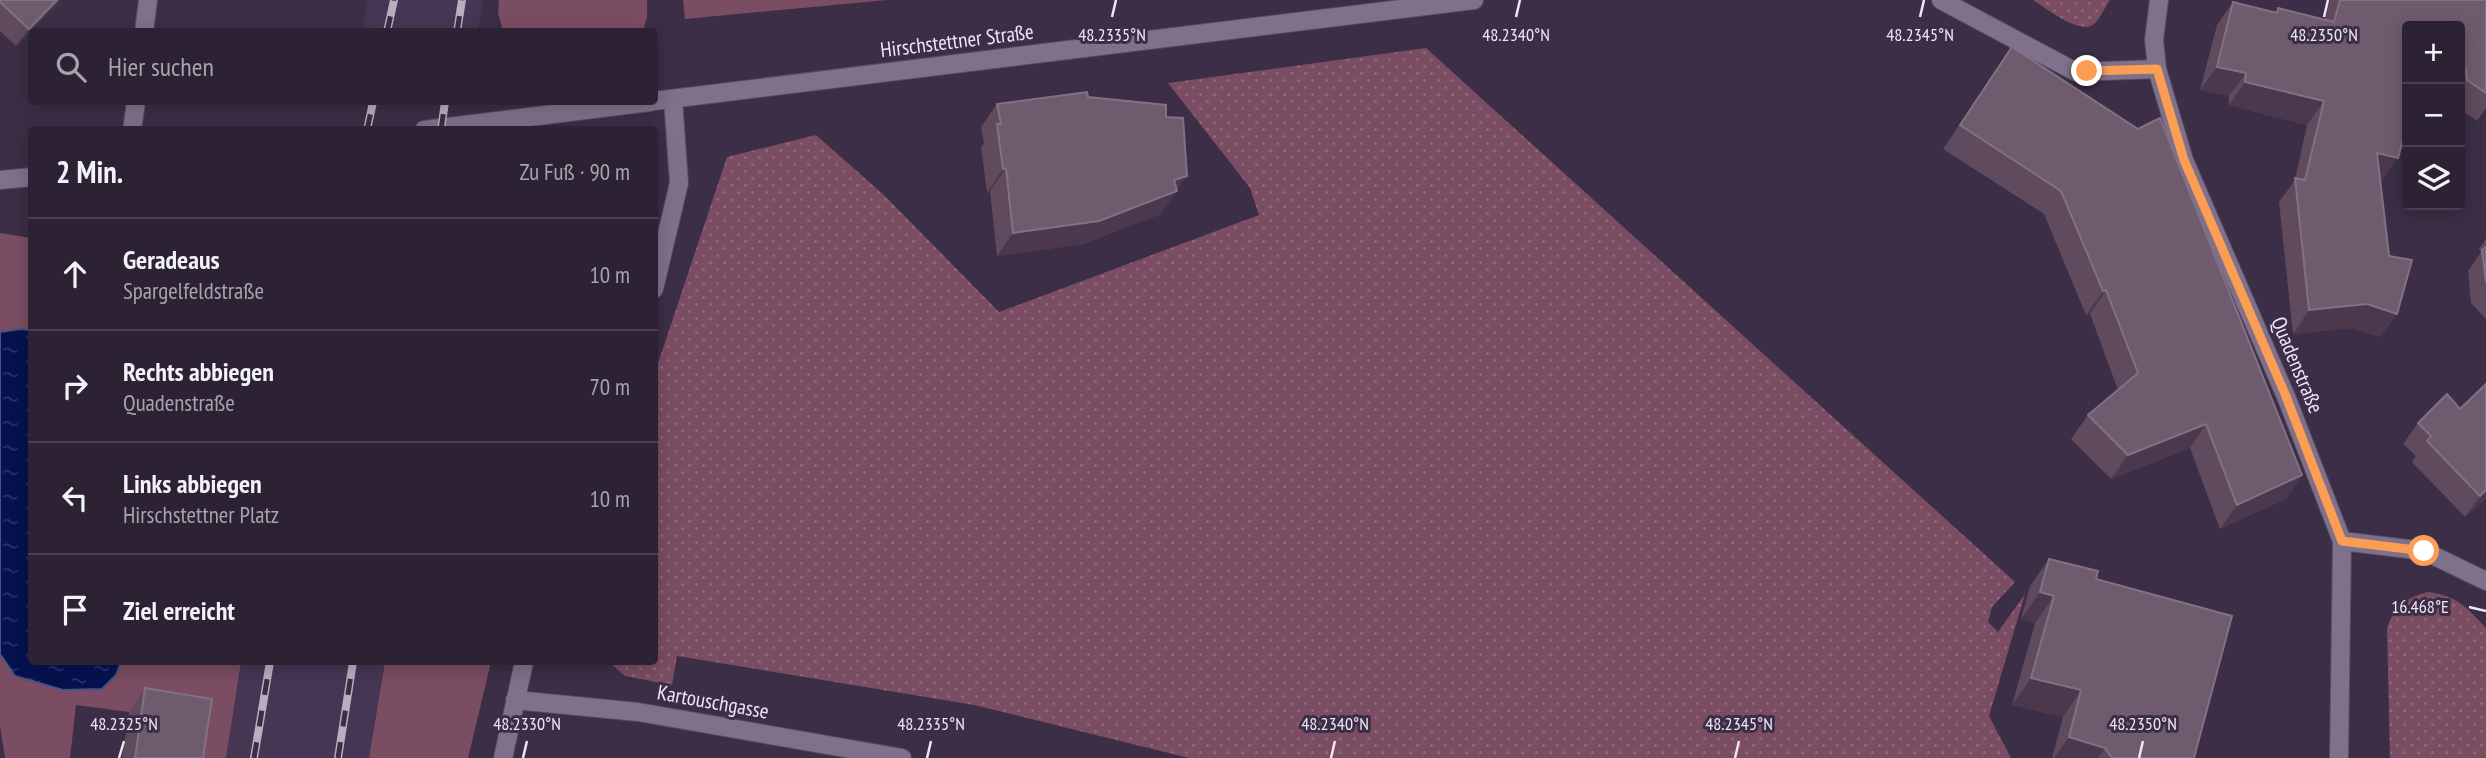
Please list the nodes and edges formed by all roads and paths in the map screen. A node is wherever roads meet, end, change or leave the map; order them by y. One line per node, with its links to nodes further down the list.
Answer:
1 (148, 0): 5 (street)
2 (1474, 0): 7 (street, Hirschstettner Straße)
3 (1941, 0): 6 (street)
4 (2159, 0): 6 (street, Quadenstraße)
5 (144, 28)
6 (2157, 69): 16 (street, Quadenstraße)
7 (673, 99): 8 (street, Hirschstettner Straße); 15 (street)
8 (658, 100)
9 (136, 105): 11 (street)
10 (621, 105): 12 (street, Hirschstettner Straße)
11 (133, 126)
12 (455, 126)
13 (28, 177): 14 (street)
14 (0, 180)
15 (658, 272)
16 (2342, 541): 17 (street); 22 (street, Quadenstraße)
17 (2486, 581)
18 (523, 665): 19 (street)
19 (515, 700): 20 (street); 21 (street, Kartouschgasse)
20 (503, 758)
21 (902, 758)
22 (2339, 758)

